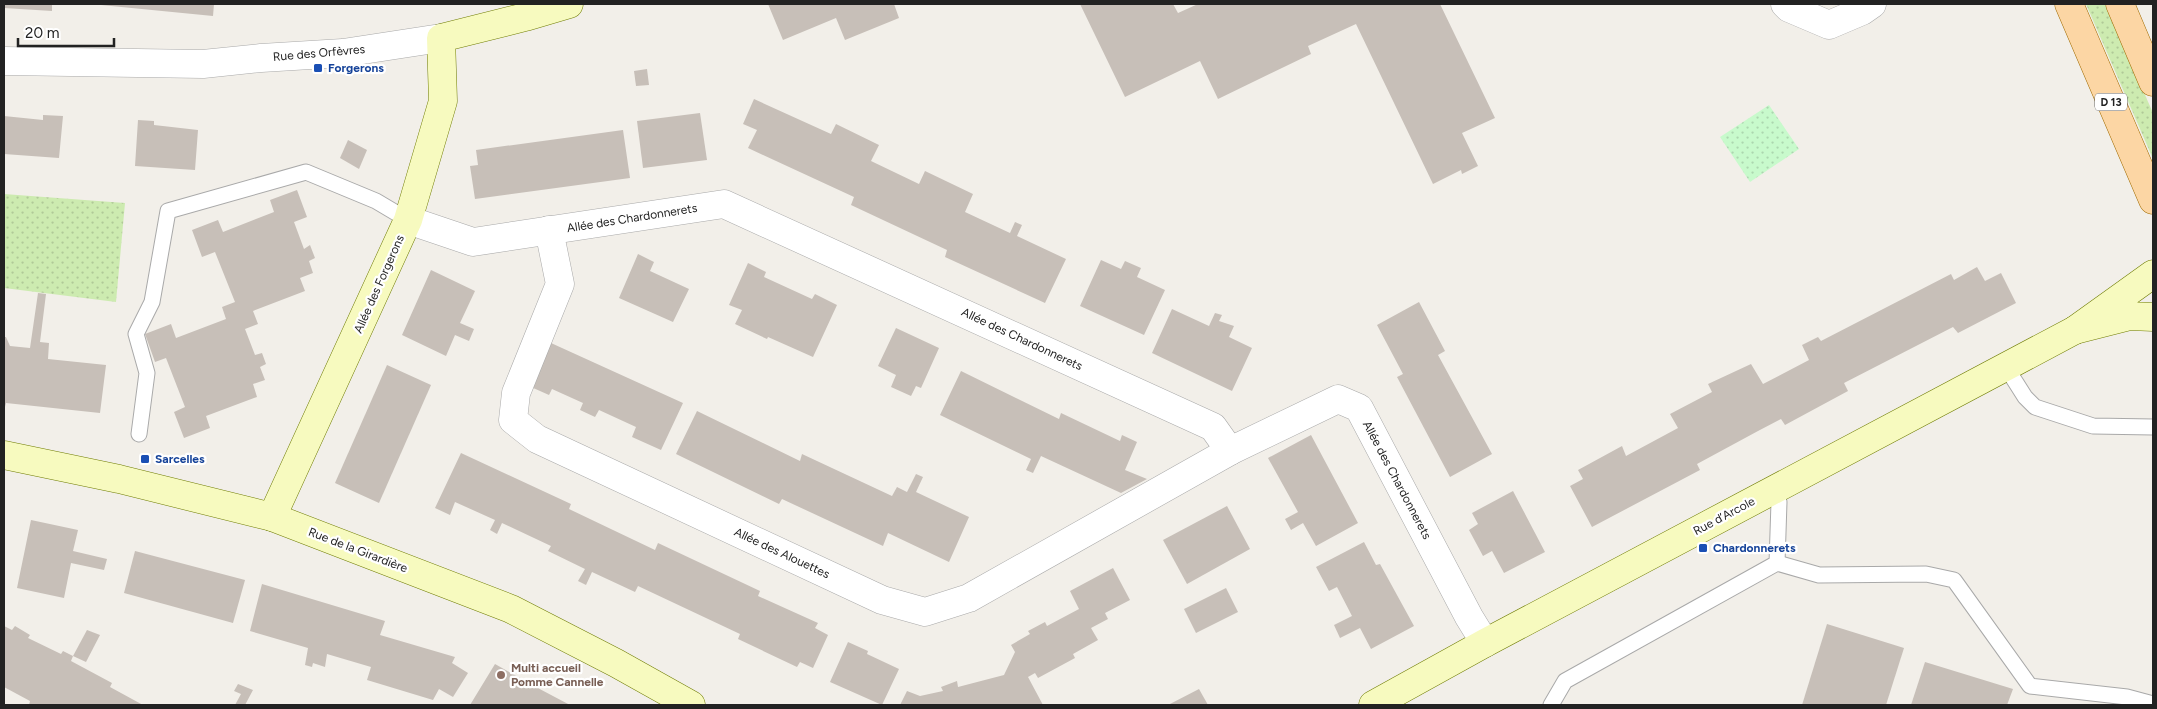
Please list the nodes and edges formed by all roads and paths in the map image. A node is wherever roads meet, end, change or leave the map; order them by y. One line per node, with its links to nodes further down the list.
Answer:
1 (569, 4): 6 (street, Rue des Orfèvres)
2 (1785, 4): 3 (street)
3 (1872, 4)
4 (2069, 4): 9 (main road, D 13)
5 (2120, 4): 8 (main road)
6 (441, 38): 7 (street, Rue des Orfèvres); 10 (street, Allée des Forgerons)
7 (4, 61)
8 (2153, 82)
9 (2153, 200)
10 (408, 220): 11 (street, Allée des Chardonnerets); 17 (lane); 21 (street, Allée des Forgerons)
11 (549, 230): 18 (street, Allée des Chardonnerets); 18 (street, Allée des Alouettes)
12 (2153, 274): 14 (street, Rue d’Arcole)
13 (2153, 317): 14 (street, Rue d’Arcole)
14 (2075, 330): 15 (street, Rue d’Arcole)
15 (2006, 368): 16 (lane); 20 (street, Rue d’Arcole)
16 (2153, 427)
17 (139, 434)
18 (1230, 451): 23 (street, Allée des Chardonnerets)
19 (4, 455): 21 (street, Rue de la Girardière)
20 (1774, 489): 22 (lane); 23 (street, Rue d’Arcole)
21 (272, 517): 25 (street, Rue de la Girardière)
22 (1776, 563): 24 (lane); 27 (lane)
23 (1485, 643): 26 (street, Rue d’Arcole)
24 (2153, 704)
25 (691, 705)
26 (1373, 705)
27 (1551, 705)

